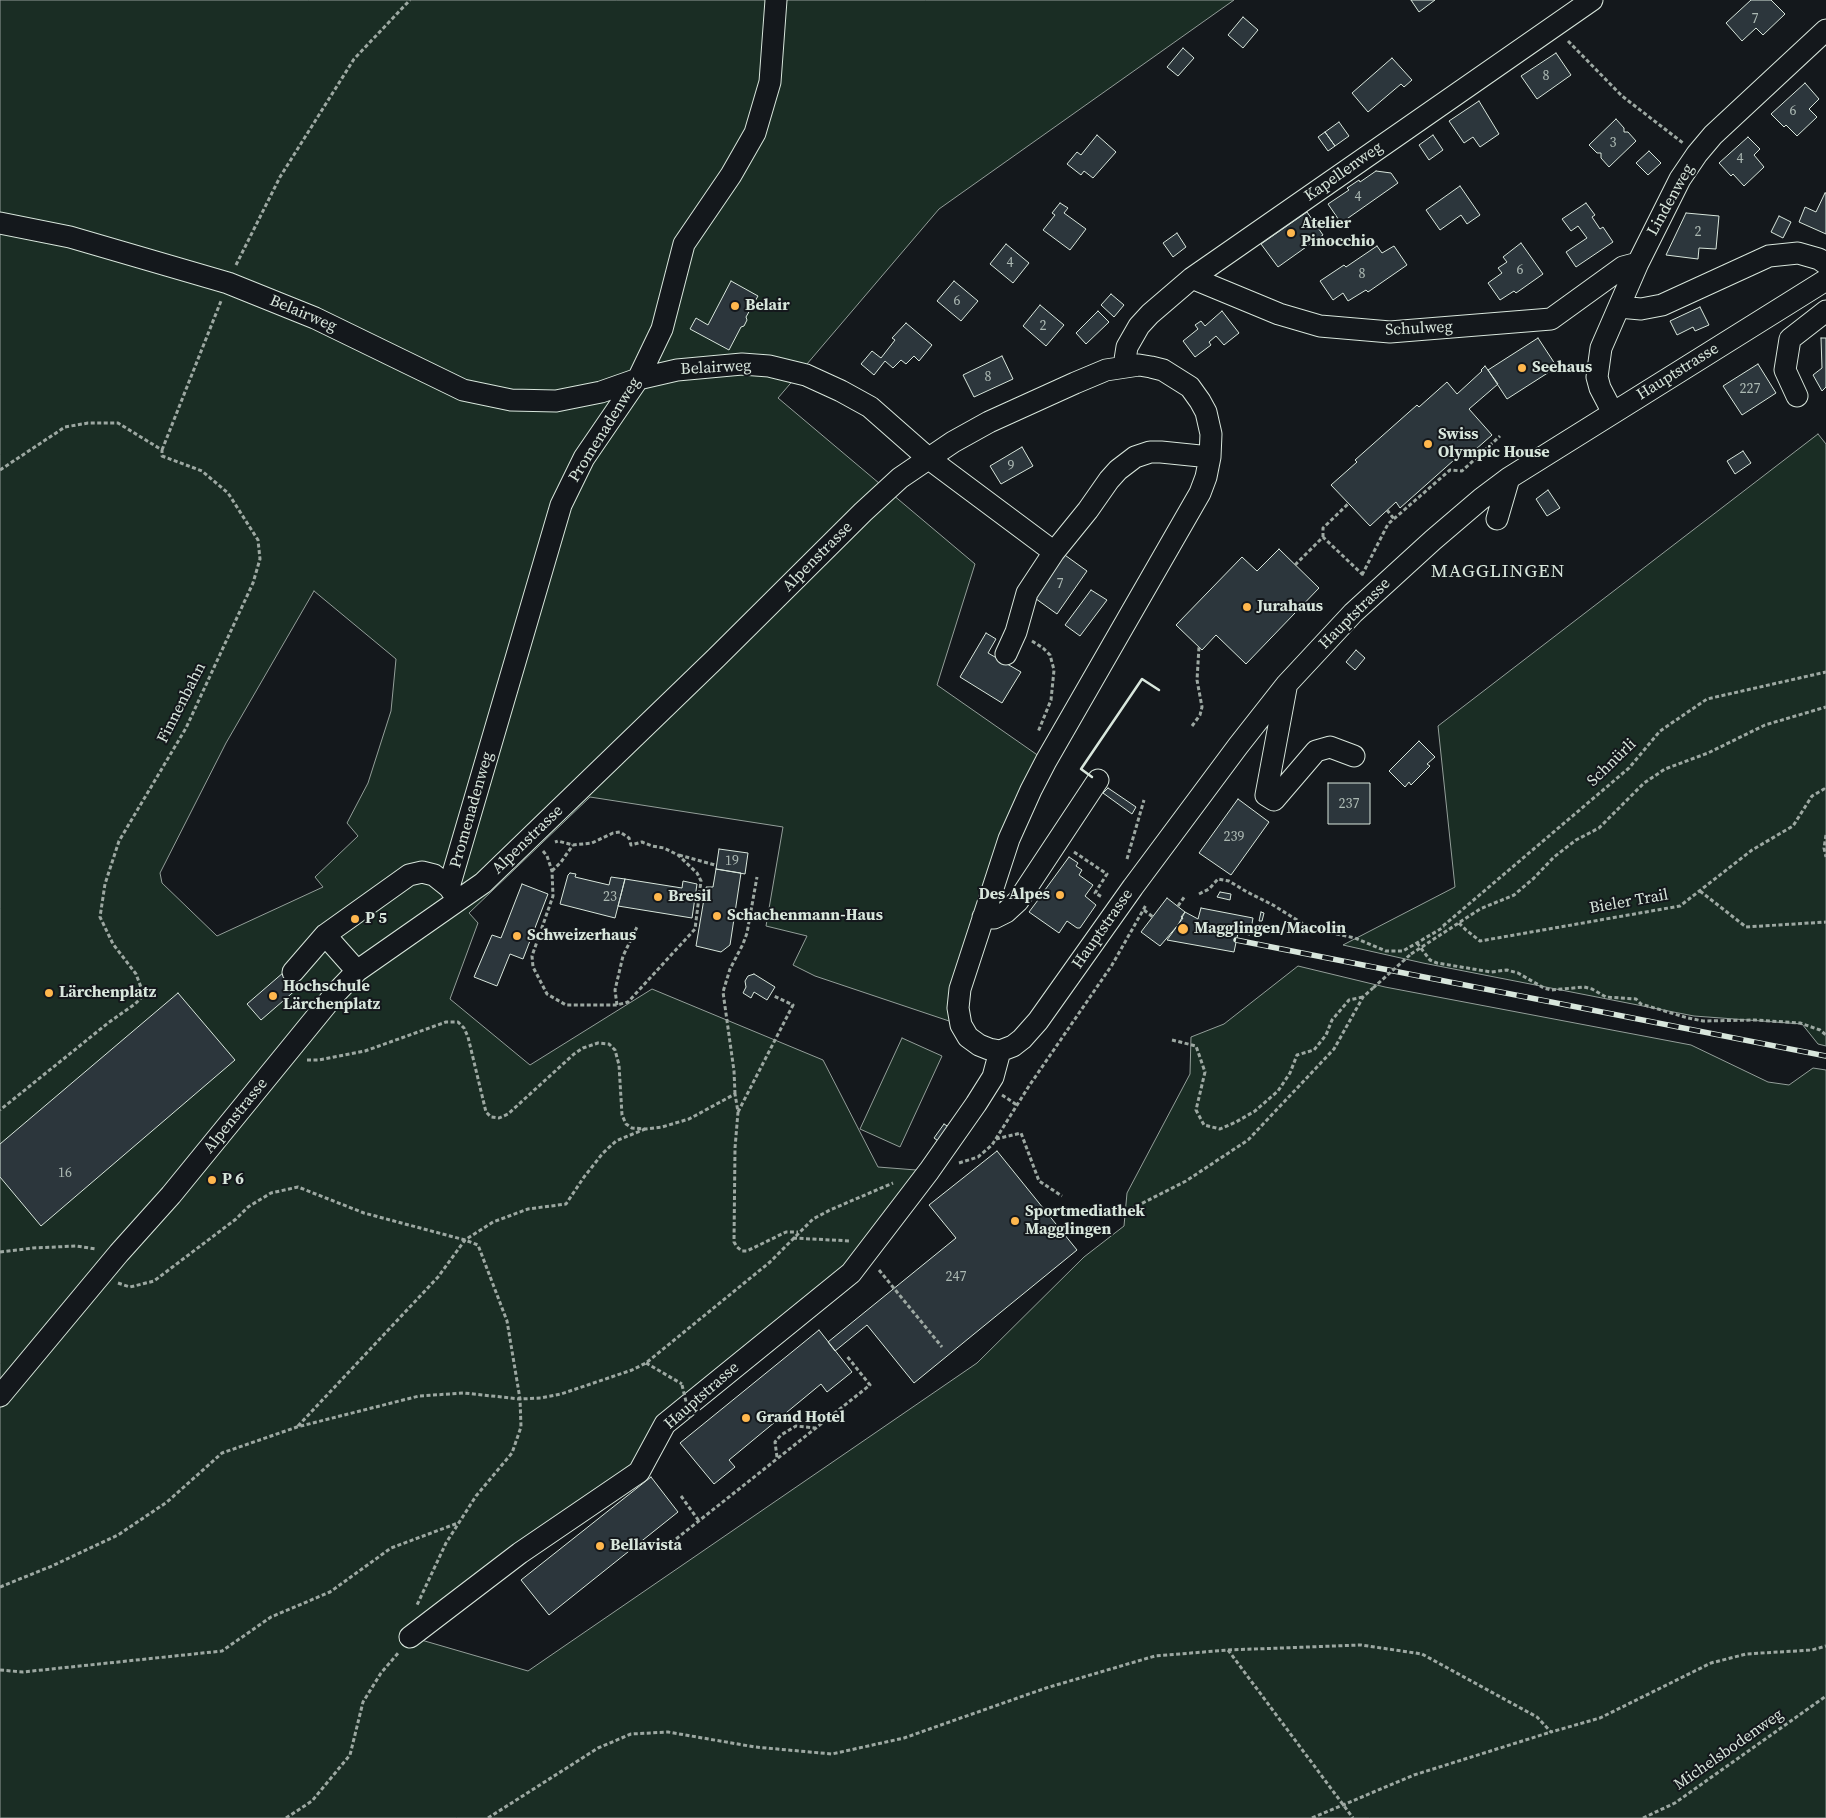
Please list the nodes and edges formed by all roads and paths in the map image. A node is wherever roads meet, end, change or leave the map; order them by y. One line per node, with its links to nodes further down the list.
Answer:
1 (410, 0): 12 (path)
2 (776, 0): 16 (street, Promenadenweg)
3 (1592, 0): 4 (street, Kapellenweg)
4 (1553, 27): 6 (path); 10 (street, Kapellenweg)
5 (1826, 30): 6 (street, Lindenweg)
6 (1697, 154): 8 (street, Lindenweg)
7 (0, 223): 12 (street, Belairweg)
8 (1638, 263): 10 (street, Schulweg); 13 (street, Lindenweg)
9 (1826, 264): 13 (street)
10 (1192, 278): 15 (street, Kapellenweg)
11 (1826, 280): 20 (street, Hauptstrasse)
12 (228, 282): 17 (street, Belairweg); 22 (path)
13 (1619, 307): 20 (street, Lindenweg)
14 (1826, 311): 18 (street)
15 (1124, 366): 23 (street, Alpenstrasse); 24 (street)
16 (638, 379): 17 (street, Belairweg); 19 (street, Promenadenweg); 23 (street, Belairweg)
17 (601, 392): 19 (street)
18 (1797, 396)
19 (615, 412): 60 (street, Promenadenweg)
20 (1613, 413): 26 (street, Hauptstrasse)
21 (1500, 436): 29 (path)
22 (162, 450): 25 (path, Finnenbahn); 88 (path, Finnenbahn)
23 (928, 458): 32 (street, Belairweg); 60 (street, Alpenstrasse)
24 (1210, 458): 32 (street); 66 (street)
25 (0, 470)
26 (1508, 478): 30 (street); 40 (street, Hauptstrasse)
27 (1348, 504): 31 (path)
28 (1387, 510): 29 (path)
29 (1394, 518): 34 (path)
30 (1497, 519)
31 (1323, 537): 33 (path); 34 (path)
32 (1054, 552): 36 (street)
33 (1295, 565)
34 (1362, 575): 35 (path)
35 (1368, 581)
36 (1016, 632): 38 (street); 43 (path)
37 (1198, 647): 42 (path)
38 (1006, 654)
39 (1826, 672): 70 (path, Schnürli)
40 (1286, 685): 44 (street); 61 (street, Hauptstrasse)
41 (1826, 707): 69 (path)
42 (1192, 726)
43 (1036, 735)
44 (1354, 756)
45 (1098, 780): 66 (street)
46 (1826, 792): 59 (path, Bieler Trail)
47 (1144, 800): 61 (path)
48 (1826, 835): 54 (path)
49 (550, 844): 50 (path)
50 (573, 845): 53 (path); 56 (path)
51 (546, 846): 56 (path)
52 (1068, 848): 58 (path)
53 (678, 855): 55 (path); 80 (path)
54 (1826, 857)
55 (715, 865)
56 (552, 871): 80 (path)
57 (757, 877): 86 (path)
58 (1097, 889)
59 (1700, 891): 68 (path); 69 (path, Bieler Trail)
60 (454, 893): 73 (street); 76 (street, Alpenstrasse)
61 (1140, 893): 65 (path); 83 (street, Hauptstrasse)
62 (1198, 894): 74 (path, Schnürli)
63 (1185, 896): 64 (path)
64 (1178, 906)
65 (1144, 910): 67 (path); 87 (path)
66 (983, 917): 83 (street)
67 (1153, 917)
68 (1826, 922)
69 (1459, 923): 72 (path)
70 (1443, 926): 72 (path); 74 (path, Schnürli)
71 (637, 927): 80 (path)
72 (1449, 929): 75 (path)
73 (325, 935): 76 (street); 77 (street)
74 (1416, 943): 75 (path)
75 (1420, 948): 79 (path, bridge); 81 (path)
76 (357, 971): 101 (street, Alpenstrasse)
77 (293, 972)
78 (774, 996): 89 (path)
79 (1363, 997): 82 (path); 95 (path)
80 (617, 1005)
81 (1826, 1035)
82 (1172, 1040)
83 (1000, 1051): 99 (street, Hauptstrasse)
84 (303, 1060): 90 (path)
85 (998, 1092): 87 (path)
86 (735, 1094): 89 (path); 90 (path)
87 (1017, 1105): 91 (path)
88 (0, 1110)
89 (738, 1112): 96 (path)
90 (646, 1129): 98 (path)
91 (996, 1139): 92 (path); 94 (path)
92 (978, 1157)
93 (896, 1182): 96 (path)
94 (1062, 1196)
95 (1106, 1213)
96 (798, 1232): 97 (path)
97 (793, 1238): 99 (path); 105 (path)
98 (465, 1240): 102 (path); 107 (path); 109 (path)
99 (861, 1248): 103 (path); 117 (street, Hauptstrasse)
100 (0, 1252): 101 (path)
101 (119, 1253): 106 (street, Alpenstrasse)
102 (115, 1282)
103 (942, 1346)
104 (846, 1355): 110 (path)
105 (646, 1363): 107 (path); 108 (path, bridge)
106 (0, 1396)
107 (520, 1399): 109 (path); 114 (path)
108 (690, 1418)
109 (297, 1428): 116 (path)
110 (815, 1428): 111 (path); 111 (path)
111 (777, 1458): 113 (path)
112 (681, 1496): 113 (path)
113 (699, 1521): 115 (path)
114 (459, 1522): 117 (path); 120 (path)
115 (670, 1543)
116 (0, 1587)
117 (410, 1637): 124 (path)
118 (1826, 1646): 122 (path)
119 (1228, 1650): 122 (path); 123 (path); 125 (path)
120 (0, 1670)
121 (1826, 1696): 128 (path, Michelsbodenweg)
122 (1551, 1732): 123 (path)
123 (1344, 1806): 126 (path); 127 (path)
124 (286, 1818)
125 (488, 1818)
126 (1312, 1818)
127 (1353, 1818)
128 (1643, 1818)

